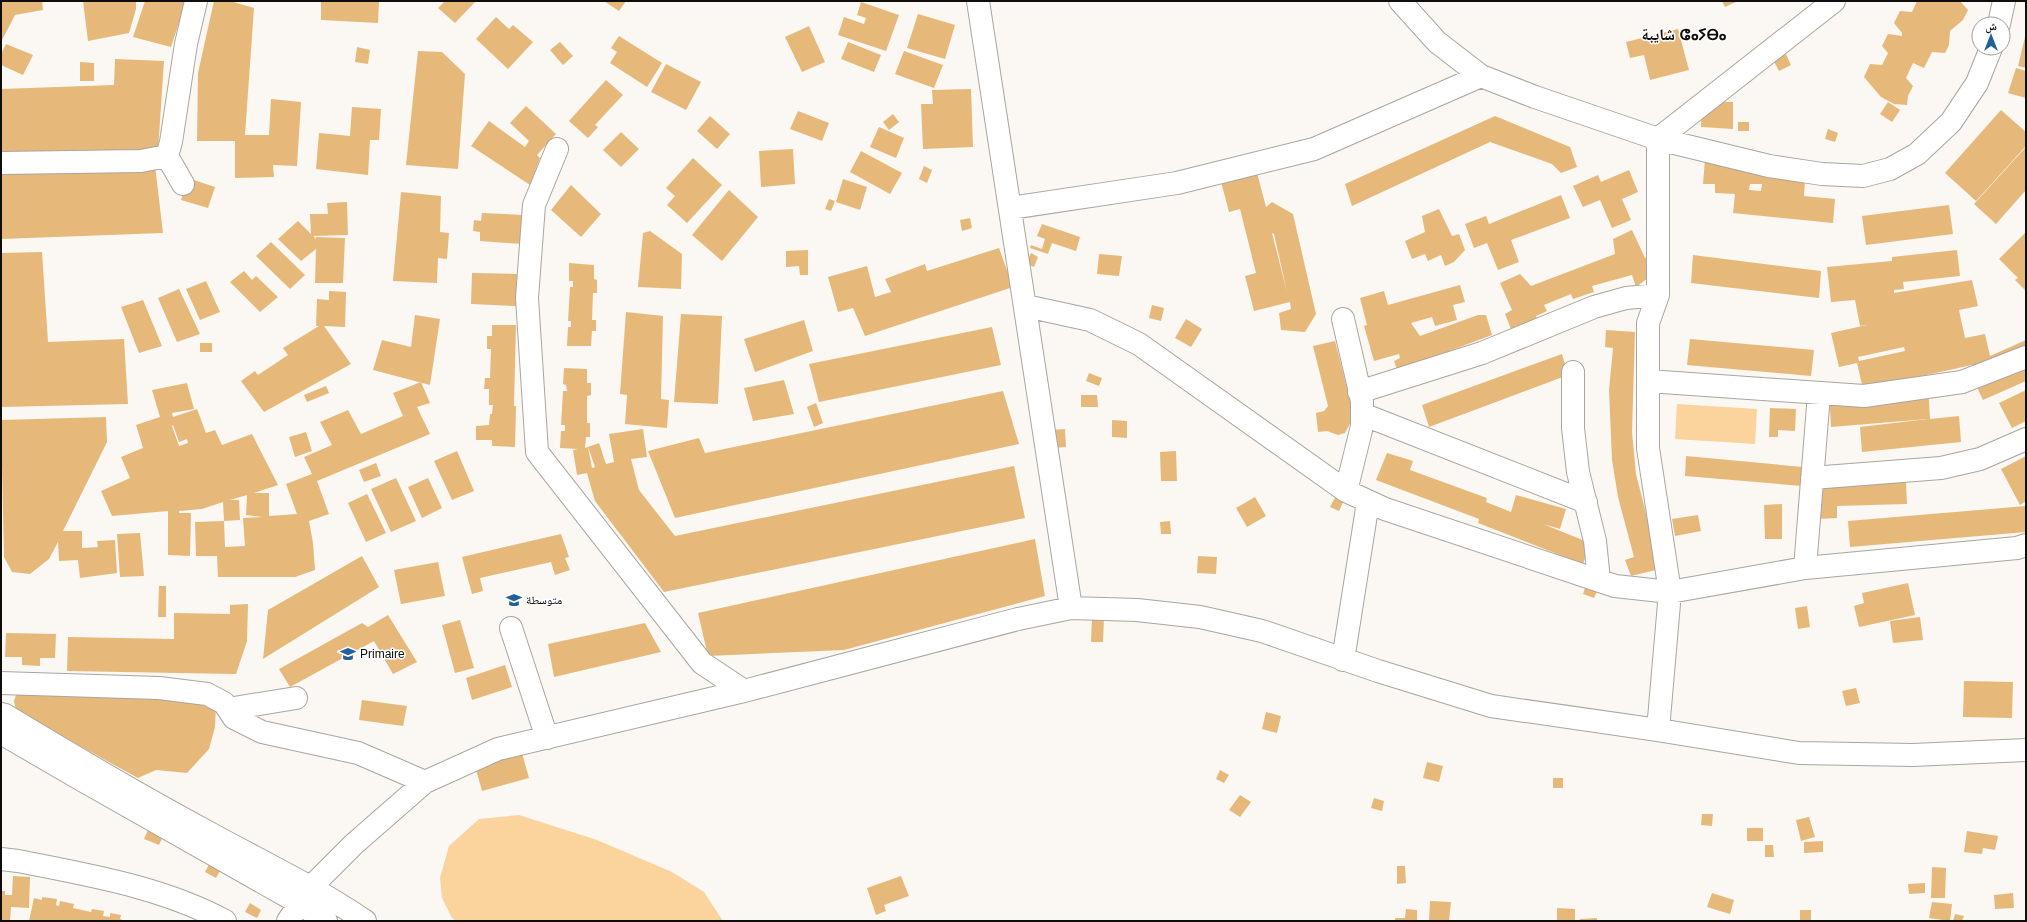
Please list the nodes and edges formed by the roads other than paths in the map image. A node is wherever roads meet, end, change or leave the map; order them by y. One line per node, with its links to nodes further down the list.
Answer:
1 (196, 1): 11 (street)
2 (978, 1): 14 (street)
3 (1400, 1): 8 (street)
4 (1834, 1): 9 (street)
5 (2004, 1): 6 (street)
6 (2001, 16)
7 (1988, 56): 9 (street)
8 (1481, 76): 9 (street); 14 (street)
9 (1658, 139): 15 (street)
10 (557, 149): 37 (street)
11 (167, 156): 12 (street); 13 (street)
12 (1, 163)
13 (183, 184)
14 (1011, 208): 16 (street)
15 (1658, 295): 20 (street); 21 (street)
16 (1026, 306): 26 (street); 33 (street)
17 (1343, 319): 21 (street)
18 (2026, 357): 22 (street)
19 (1573, 372): 28 (street)
20 (1648, 381): 22 (street); 32 (street)
21 (1359, 392): 23 (street)
22 (1819, 394): 25 (street)
23 (1362, 414): 26 (street); 28 (street)
24 (2026, 439): 25 (street)
25 (1812, 478): 30 (street)
26 (1346, 491): 27 (street)
27 (1368, 502): 31 (street); 35 (street)
28 (1586, 502): 31 (street)
29 (2023, 551): 30 (street)
30 (1805, 568): 32 (street)
31 (1599, 580): 32 (street)
32 (1670, 592): 41 (street)
33 (1071, 608): 35 (street); 37 (street)
34 (510, 628): 43 (street)
35 (1343, 660): 41 (street)
36 (1, 683): 39 (street)
37 (744, 691): 43 (street)
38 (296, 698): 39 (street)
39 (228, 709): 45 (street)
40 (1, 714): 47 (street)
41 (1658, 730): 44 (street)
42 (1, 732): 47 (street)
43 (547, 738): 45 (street)
44 (2026, 750)
45 (425, 782): 47 (street)
46 (1, 859): 48 (street)
47 (305, 895): 50 (street); 51 (street); 52 (street)
48 (190, 914): 49 (street)
49 (225, 921)
50 (288, 921)
51 (326, 921)
52 (365, 921)

